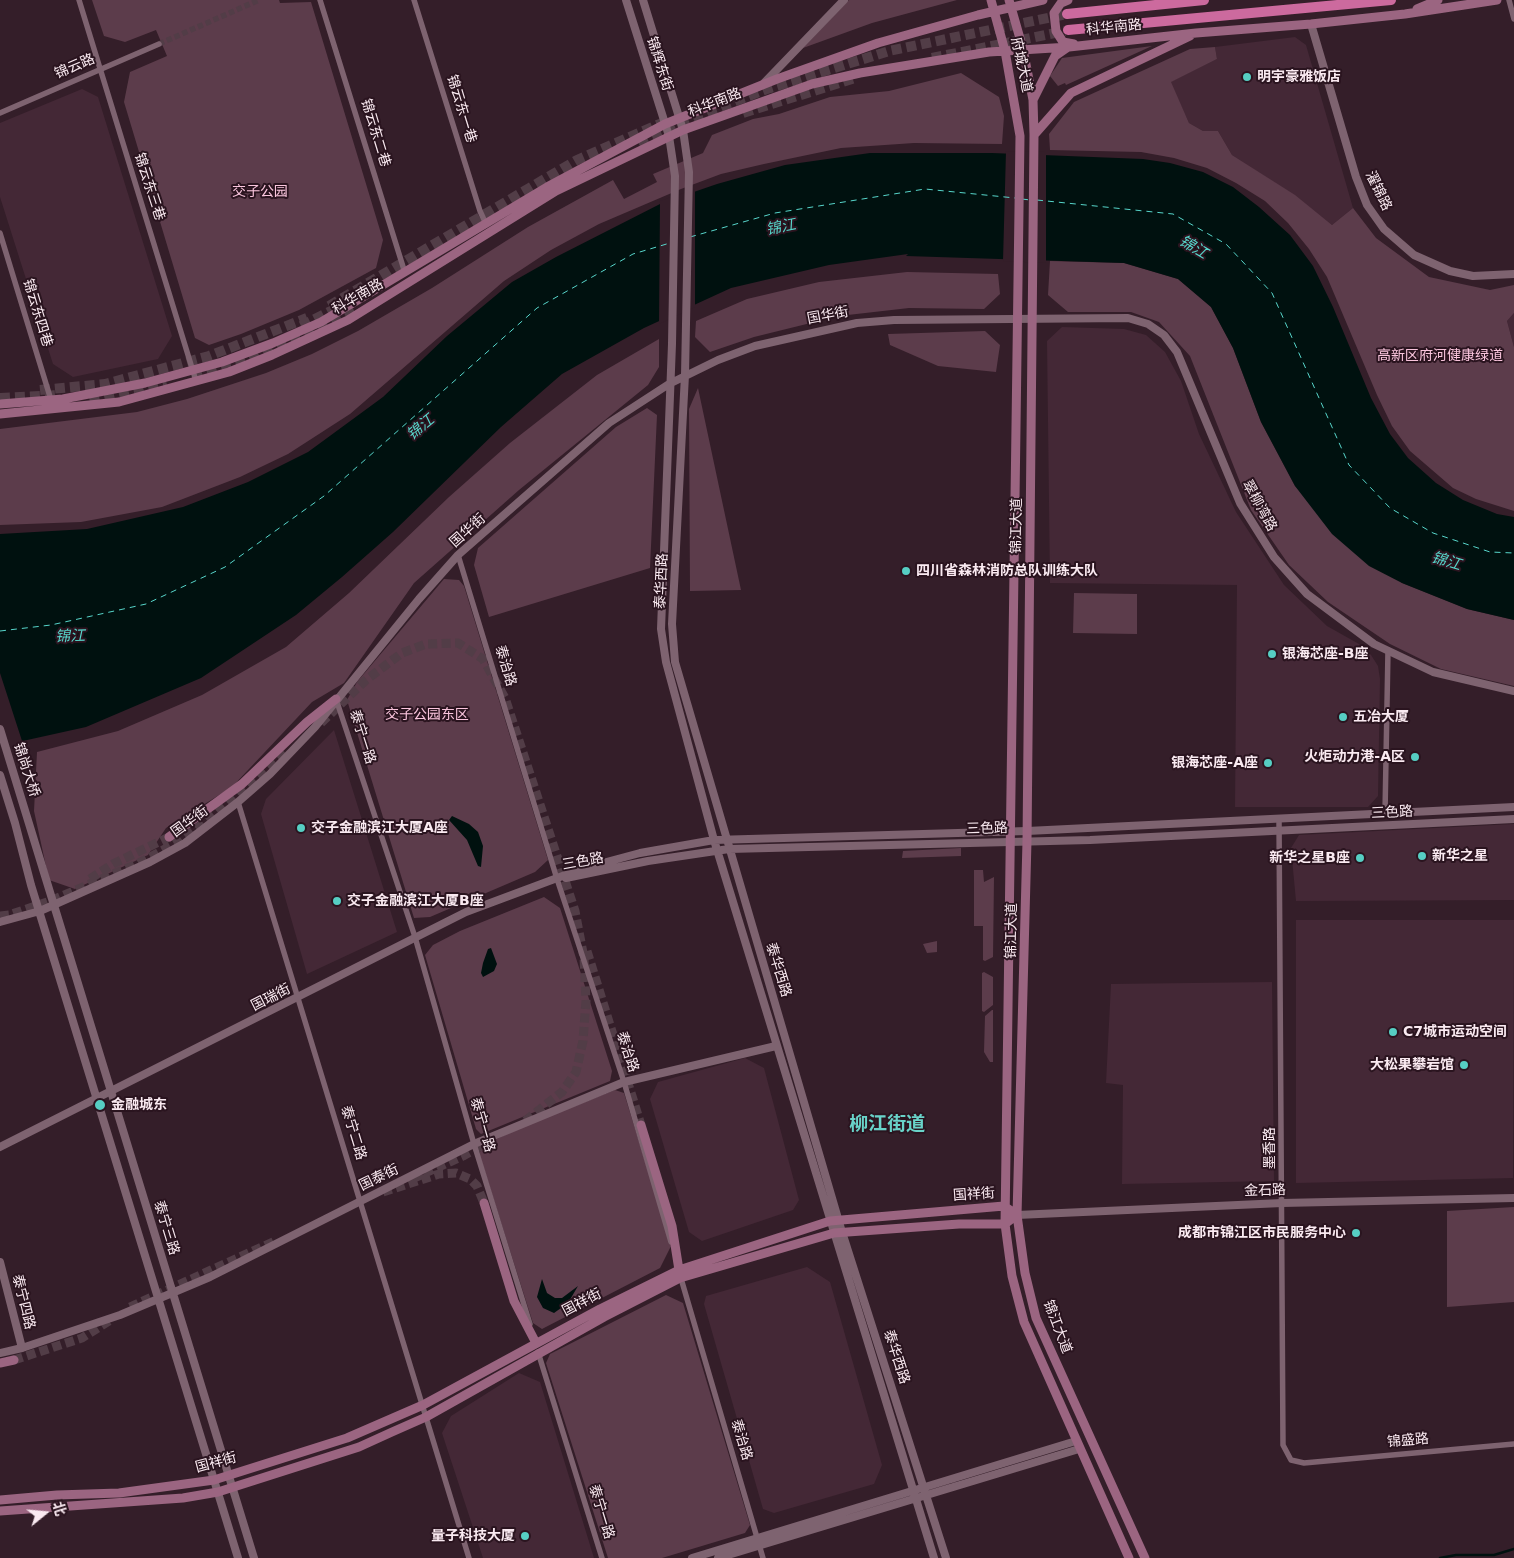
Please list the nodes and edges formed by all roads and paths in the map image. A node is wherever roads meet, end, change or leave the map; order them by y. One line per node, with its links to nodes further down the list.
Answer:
1 (79, 0): 28 (street, 锦云东三巷)
2 (320, 0): 41 (street, 锦云东二巷)
3 (414, 0): 39 (street, 锦云东一巷)
4 (626, 0): 33 (street, 锦辉东街)
5 (643, 0): 32 (street, 锦辉东街)
6 (844, 0): 29 (street)
7 (991, 0): 16 (main road, 府城大道)
8 (1043, 0): 15 (main road, 科华南路)
9 (1068, 0): 24 (main road)
10 (1204, 0): 17 (highway, 科华南路)
11 (1391, 0): 21 (highway, 科华南路)
12 (1438, 0): 18 (main road)
13 (1497, 0): 18 (main road, 科华南路)
14 (1509, 0): 19 (street)
15 (1010, 4): 16 (main road, 科华南路); 26 (main road, 府城大道)
16 (994, 11): 27 (main road, 府城大道); 29 (main road, 科华南路)
17 (1067, 14)
18 (1405, 14): 20 (main road, 科华南路)
19 (1514, 19)
20 (1311, 24): 22 (main road, 科华南路); 42 (street, 濯锦路)
21 (1068, 30)
22 (1196, 32): 24 (main road, 科华南路); 35 (main road)
23 (159, 44): 28 (street, 锦云路)
24 (1081, 46): 25 (main road, 科华南路)
25 (1069, 47): 26 (main road, 科华南路); 30 (main road)
26 (1023, 49): 27 (main road, 科华南路); 30 (main road, 府城大道)
27 (1005, 51): 34 (main road, 科华南路); 44 (main road, 府城大道)
28 (100, 69): 31 (street, 锦云路); 47 (street, 锦云东三巷)
29 (762, 85): 32 (main road, 科华南路)
30 (1033, 100): 35 (main road, 府城大道)
31 (0, 113)
32 (679, 118): 33 (main road, 科华南路); 34 (street, 锦辉东街)
33 (665, 124): 36 (street, 锦辉东街); 39 (main road, 科华南路)
34 (683, 130): 36 (main road, 科华南路); 37 (street, 锦辉东街)
35 (1034, 135): 43 (main road, 府城大道)
36 (669, 136): 38 (street, 锦辉东街); 49 (main road, 科华南路)
37 (689, 172): 48 (street, 泰华西路)
38 (675, 176): 50 (street, 泰华西路)
39 (486, 224): 41 (main road, 科华南路)
40 (0, 233): 51 (street, 锦云东四巷)
41 (405, 273): 47 (main road, 科华南路)
42 (1514, 274)
43 (1033, 279): 46 (main road, 锦江大道)
44 (1019, 280): 45 (main road, 锦江大道)
45 (1019, 319): 46 (street, 国华街); 48 (street, 国华街); 65 (main road, 锦江大道)
46 (1033, 319): 55 (street, 翠柳湾路); 67 (main road, 锦江大道)
47 (193, 370): 49 (street, 锦云东三巷); 51 (main road, 科华南路)
48 (685, 376): 50 (street, 国华街); 70 (street, 泰华西路)
49 (196, 381): 53 (main road, 科华南路)
50 (669, 384): 54 (street, 国华街); 69 (street, 泰华西路)
51 (51, 400): 52 (main road, 科华南路)
52 (0, 404)
53 (0, 414)
54 (458, 555): 57 (street, 国华街); 74 (street, 泰治路)
55 (1388, 650): 56 (street, 翠柳湾路); 62 (street)
56 (1514, 691)
57 (336, 699): 60 (street, 国华街); 68 (main road); 78 (street, 泰宁一路)
58 (0, 729): 75 (street, 锦尚大桥)
59 (0, 775): 76 (street, 锦尚大桥)
60 (238, 802): 75 (street, 国华街); 79 (street, 泰宁二路)
61 (1514, 806): 62 (street, 三色路)
62 (1385, 814): 63 (street, 三色路)
63 (1280, 819): 66 (street, 墨香路); 67 (street, 三色路)
64 (1514, 819): 66 (street, 三色路)
65 (1012, 831): 67 (street, 三色路); 70 (street, 三色路); 71 (main road, 锦江大道)
66 (1280, 832): 67 (street, 三色路); 90 (street, 墨香路)
67 (1027, 836): 71 (street, 三色路); 92 (main road, 锦江大道)
68 (169, 837)
69 (714, 840): 70 (street, 三色路); 73 (street, 泰华西路); 74 (street, 三色路)
70 (726, 840): 72 (street, 泰华西路)
71 (1011, 841): 72 (street, 三色路); 91 (main road, 锦江大道)
72 (729, 849): 73 (street, 三色路); 93 (street, 泰华西路)
73 (717, 850): 74 (street, 三色路); 80 (street, 泰华西路)
74 (557, 879): 78 (street, 国瑞街); 81 (street, 泰治路)
75 (54, 905): 76 (street, 国华街); 82 (street, 泰宁三路)
76 (40, 912): 77 (street, 国华街); 83 (street, 泰宁三路)
77 (0, 922)
78 (415, 937): 79 (street, 国瑞街); 85 (street, 泰宁一路)
79 (298, 998): 82 (street, 国瑞街); 88 (street, 泰宁二路)
80 (776, 1046): 81 (street, 国泰街); 93 (street, 泰华西路)
81 (624, 1082): 85 (street, 国泰街); 97 (street, 泰治路)
82 (112, 1092): 83 (street, 国瑞街); 98 (street, 泰宁三路)
83 (98, 1100): 86 (street, 国瑞街); 99 (street, 泰宁三路)
84 (641, 1125): 97 (main road)
85 (474, 1144): 88 (street, 国泰街); 100 (street, 泰宁一路)
86 (0, 1147)
87 (1514, 1198): 90 (street, 金石路)
88 (360, 1201): 98 (street, 国泰街); 106 (street, 泰宁二路)
89 (484, 1203): 100 (main road)
90 (1282, 1203): 92 (street, 金石路); 110 (street, 墨香路)
91 (1004, 1206): 92 (main road, 国祥街); 93 (main road, 国祥街); 94 (main road, 锦江大道)
92 (1017, 1215): 94 (main road); 131 (main road, 锦江大道)
93 (835, 1221): 95 (street, 泰华西路); 97 (main road, 国祥街)
94 (1005, 1224): 95 (main road, 国祥街); 109 (main road, 锦江大道)
95 (838, 1232): 97 (main road, 国祥街); 114 (street, 泰华西路); 116 (street, 泰华西路)
96 (0, 1262): 101 (street, 泰宁四路)
97 (680, 1274): 100 (main road, 国祥街); 103 (main road, 国祥街); 120 (street, 泰治路)
98 (173, 1293): 99 (street, 国泰街); 111 (street, 泰宁三路)
99 (158, 1299): 101 (street, 国泰街); 112 (street, 泰宁三路)
100 (536, 1343): 103 (street, 泰宁一路); 106 (main road, 国祥街)
101 (22, 1348): 102 (street, 国泰街)
102 (0, 1353)
103 (538, 1353): 107 (main road, 国祥街); 124 (street, 泰宁一路)
104 (14, 1360): 105 (main road)
105 (0, 1363)
106 (422, 1405): 107 (street, 泰宁二路); 111 (main road, 国祥街)
107 (426, 1417): 113 (main road, 国祥街); 123 (street, 泰宁二路)
108 (1514, 1444): 110 (street, 锦盛路)
109 (1078, 1445): 114 (street); 117 (street); 130 (main road, 锦江大道)
110 (1304, 1463)
111 (229, 1475): 112 (main road, 国祥街); 113 (street, 泰宁三路)
112 (214, 1480): 115 (street, 泰宁三路); 118 (main road, 国祥街)
113 (232, 1487): 115 (main road, 国祥街); 122 (street, 泰宁三路)
114 (924, 1487): 116 (street); 117 (street, 泰华西路)
115 (218, 1492): 119 (main road, 国祥街); 121 (street, 泰宁三路)
116 (915, 1494): 117 (street); 120 (street); 128 (street, 泰华西路)
117 (927, 1496): 129 (street, 泰华西路)
118 (0, 1500)
119 (0, 1511)
120 (758, 1542): 125 (street); 126 (street); 127 (street, 泰治路)
121 (238, 1558)
122 (254, 1558)
123 (469, 1558)
124 (602, 1558)
125 (692, 1558)
126 (718, 1558)
127 (763, 1558)
128 (934, 1558)
129 (946, 1558)
130 (1129, 1558)
131 (1144, 1558)

